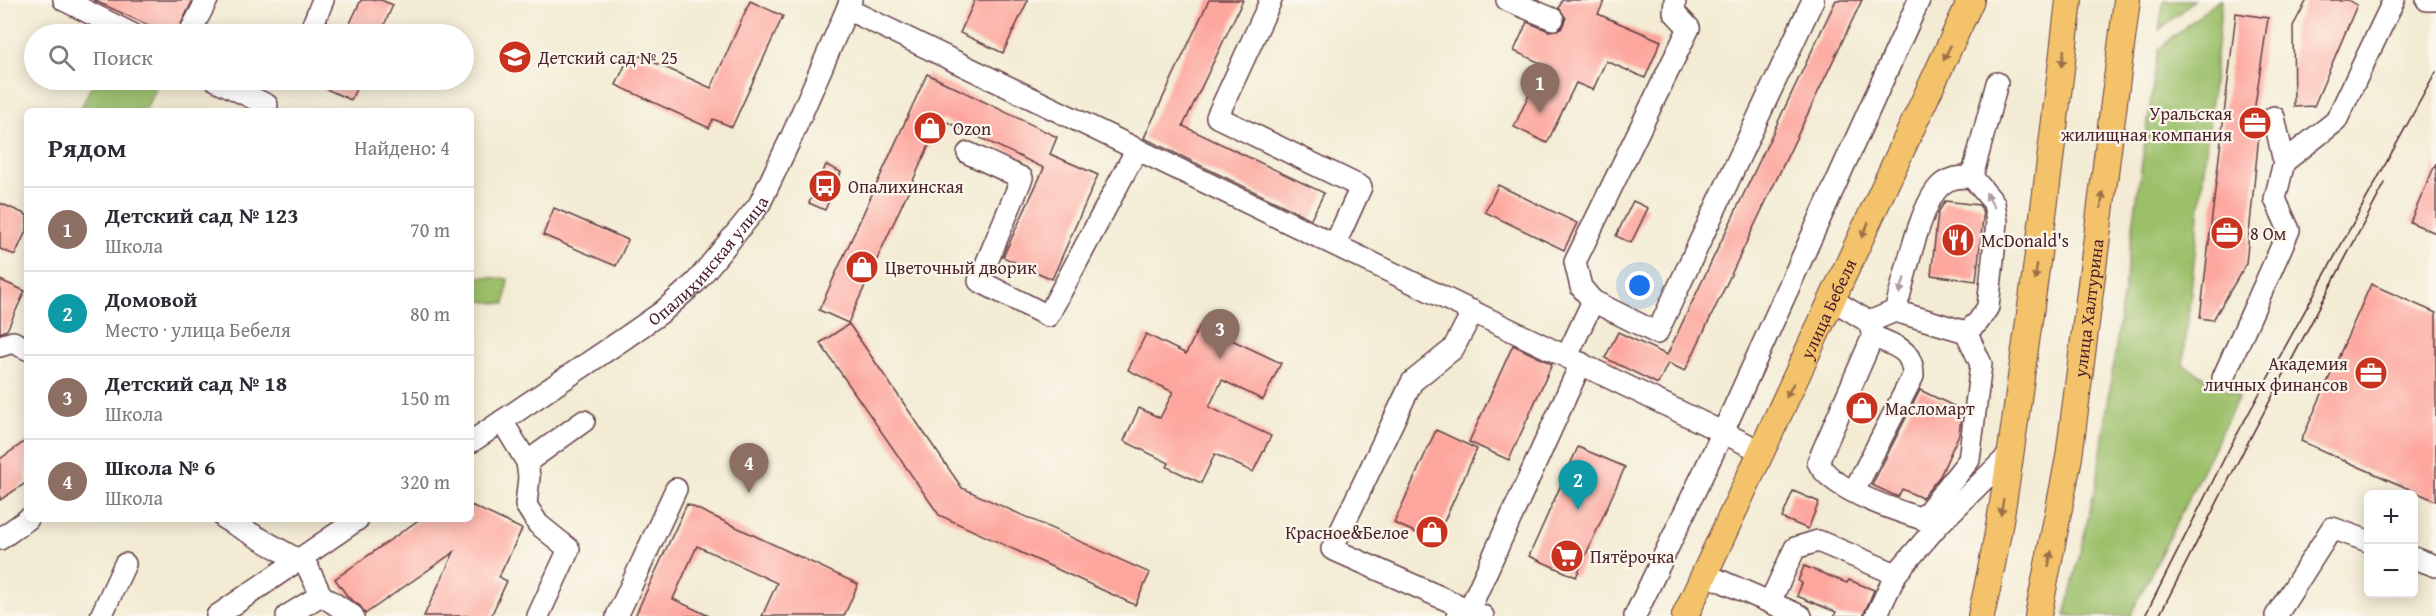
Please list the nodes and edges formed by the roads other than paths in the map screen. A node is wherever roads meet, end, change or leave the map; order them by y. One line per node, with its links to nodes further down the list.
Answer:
1 (207, 0): 18 (street)
2 (323, 0): 19 (street)
3 (1271, 0): 28 (street)
4 (1507, 0): 16 (street)
5 (1675, 0): 30 (street)
6 (1813, 0): 30 (street)
7 (1919, 0): 41 (street)
8 (1971, 0): 29 (main road, улица Бебеля, one-way to 29)
9 (2070, 0): 44 (main road, one-way to 44)
10 (2127, 0): 74 (main road, улица Халтурина, one-way to 10)
11 (2394, 0): 26 (street)
12 (2427, 0): 13 (street)
13 (2434, 0)
14 (69, 1): 17 (street)
15 (849, 4): 24 (street); 39 (street, Опалихинская улица)
16 (1553, 19)
17 (113, 24)
18 (194, 24)
19 (313, 24)
20 (1997, 83): 27 (street)
21 (236, 90): 22 (street)
22 (267, 105)
23 (2274, 117): 26 (street)
24 (1137, 148): 25 (street); 28 (street)
25 (968, 153)
26 (2284, 162): 38 (street)
27 (1972, 177): 32 (street, one-way to 32); 34 (street, one-way to 27)
28 (1335, 244): 31 (street)
29 (1833, 300): 33 (street); 43 (main road, улица Бебеля, one-way to 43)
30 (1593, 301): 37 (street)
31 (1473, 311): 37 (street); 62 (street)
32 (1895, 311): 33 (street); 34 (street)
33 (1871, 329): 47 (street); 47 (street)
34 (1966, 332): 48 (street)
35 (0, 346): 36 (street)
36 (24, 348)
37 (1574, 360): 41 (street); 62 (street)
38 (2223, 378)
39 (502, 421): 42 (street, Опалихинская улица); 45 (street)
40 (584, 421): 45 (street)
41 (1723, 432): 43 (street); 69 (street)
42 (474, 440)
43 (1761, 451): 58 (main road, улица Бебеля)
44 (2011, 453): 48 (street); 73 (main road, one-way to 73)
45 (527, 462): 67 (street)
46 (676, 489): 68 (street)
47 (1854, 490): 48 (street)
48 (1931, 521): 59 (street)
49 (24, 522): 52 (street)
50 (230, 522): 55 (street)
51 (354, 522): 55 (street)
52 (0, 539)
53 (2364, 540): 75 (street)
54 (2418, 559): 57 (street)
55 (298, 560): 60 (street); 64 (street)
56 (125, 564): 63 (street)
57 (2436, 566)
58 (1705, 574): 61 (street); 70 (main road, улица Бебеля)
59 (1896, 574): 61 (street); 72 (street)
60 (321, 595): 65 (street); 66 (street)
61 (1770, 602): 71 (street)
62 (1469, 614)
63 (101, 616)
64 (216, 616)
65 (287, 616)
66 (353, 616)
67 (538, 616)
68 (617, 616)
69 (1635, 616)
70 (1685, 616)
71 (1801, 616)
72 (1876, 616)
73 (1981, 616)
74 (2038, 616)
75 (2276, 616)

